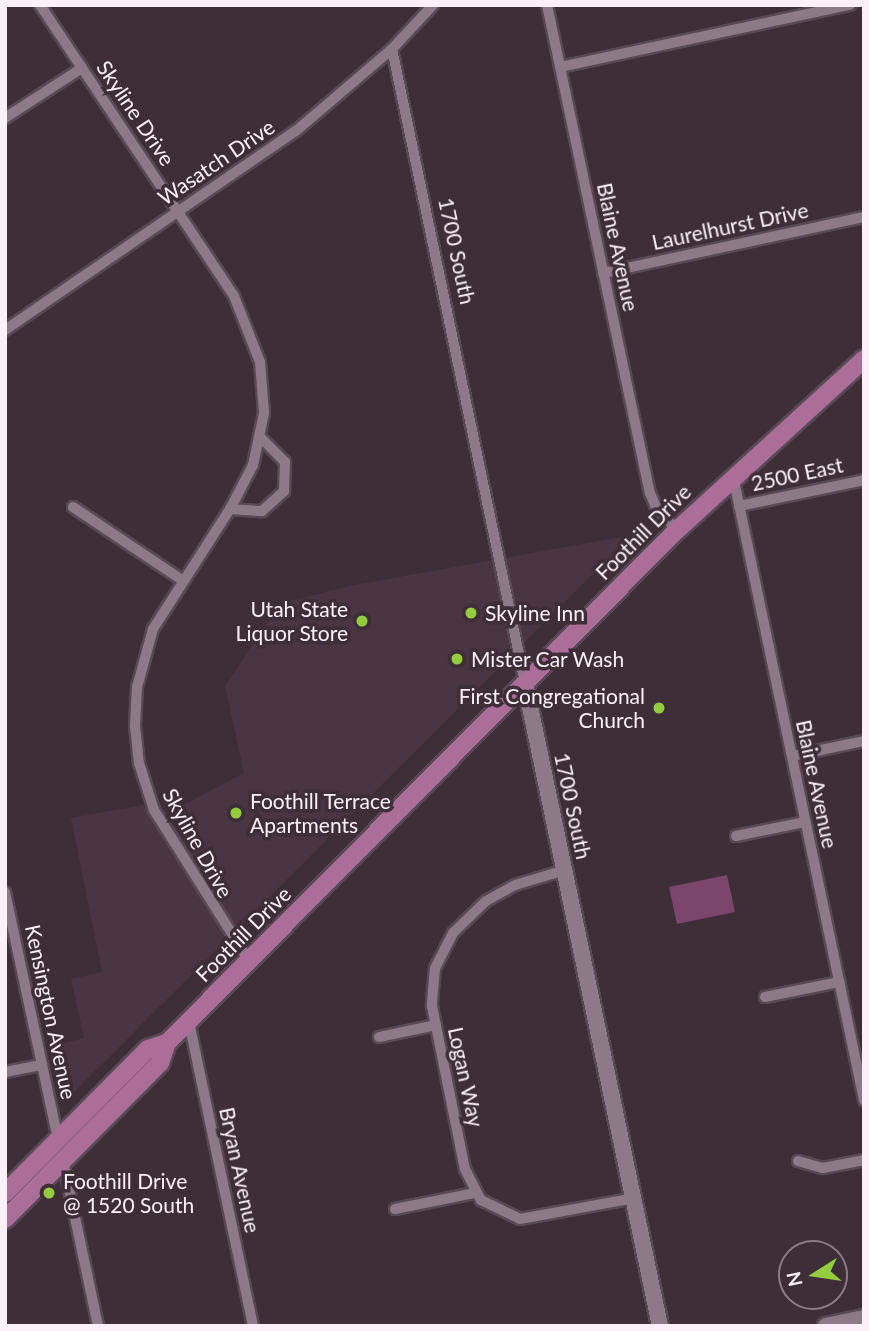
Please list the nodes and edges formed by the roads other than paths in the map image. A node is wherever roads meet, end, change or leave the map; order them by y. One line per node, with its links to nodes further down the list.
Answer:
1 (40, 5): 7 (street, Skyline Drive)
2 (433, 5): 5 (street, Wasatch Drive)
3 (547, 5): 6 (street, Blaine Avenue)
4 (850, 5): 6 (street)
5 (392, 49): 9 (street, Wasatch Drive); 22 (street, 1700 South)
6 (560, 67): 11 (street, Blaine Avenue)
7 (82, 68): 8 (street); 9 (street, Skyline Drive)
8 (5, 118)
9 (179, 212): 12 (street, Wasatch Drive); 14 (street, Skyline Drive)
10 (864, 218): 11 (street, Laurelhurst Drive)
11 (603, 273): 20 (street, Blaine Avenue)
12 (5, 330)
13 (864, 359): 15 (main road, Foothill Drive)
14 (260, 437): 19 (street, Skyline Drive); 19 (street)
15 (733, 476): 17 (street, Blaine Avenue); 20 (main road, Foothill Drive)
16 (864, 480): 17 (street, 2500 East)
17 (739, 506): 24 (street, Blaine Avenue)
18 (73, 507): 21 (street)
19 (230, 509): 21 (street, Skyline Drive)
20 (677, 530): 22 (main road, Foothill Drive)
21 (181, 580): 29 (street, Skyline Drive)
22 (525, 683): 27 (street, 1700 South); 29 (main road, Foothill Drive)
23 (864, 741): 24 (street)
24 (792, 756): 25 (street, Blaine Avenue)
25 (805, 822): 26 (street); 30 (street, Blaine Avenue)
26 (736, 836)
27 (565, 870): 33 (street, Logan Way); 45 (street, 1700 South)
28 (5, 892): 36 (street, Kensington Avenue)
29 (249, 961): 32 (main road, Foothill Drive)
30 (839, 982): 31 (street); 38 (street, Blaine Avenue)
31 (765, 998)
32 (189, 1022): 35 (main road, Foothill Drive); 50 (street, Bryan Avenue)
33 (436, 1025): 34 (street); 44 (street, Logan Way)
34 (379, 1037)
35 (167, 1043): 39 (main road, Foothill Drive); 41 (main road, Foothill Drive)
36 (42, 1065): 37 (street); 39 (street, Kensington Avenue)
37 (5, 1072)
38 (864, 1100)
39 (58, 1140): 43 (main road, Foothill Drive)
40 (864, 1160): 42 (street)
41 (63, 1161): 47 (main road, Foothill Drive); 49 (street)
42 (798, 1161)
43 (5, 1193)
44 (475, 1193): 45 (street); 46 (street)
45 (634, 1198): 51 (street, 1700 South)
46 (395, 1209)
47 (5, 1219)
48 (864, 1318): 52 (street)
49 (98, 1326)
50 (253, 1326)
51 (660, 1326)
52 (826, 1326)

